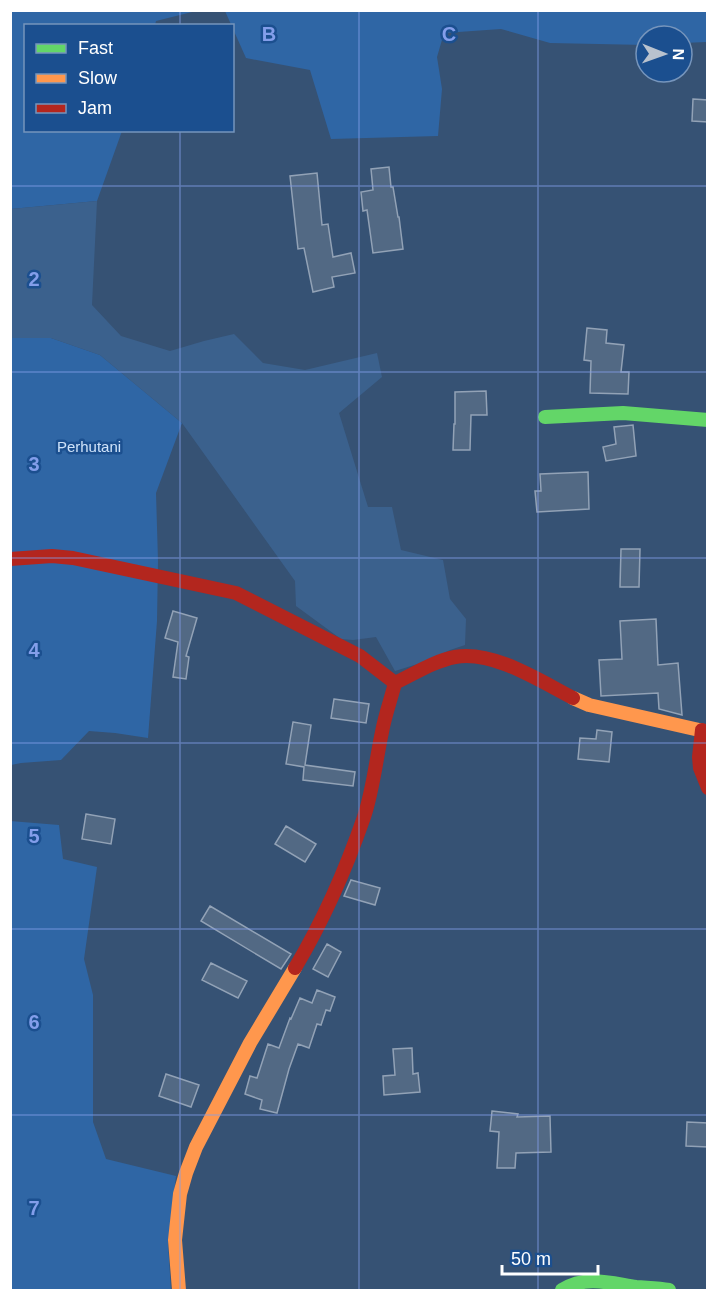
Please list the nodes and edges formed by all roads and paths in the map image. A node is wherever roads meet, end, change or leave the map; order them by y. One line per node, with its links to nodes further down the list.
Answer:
1 (545, 417): 2 (main road)
2 (708, 420)
3 (10, 559): 4 (main road)
4 (395, 683): 5 (main road); 7 (main road)
5 (705, 731): 6 (main road)
6 (708, 788)
7 (179, 1290)
8 (562, 1290): 9 (main road)
9 (669, 1290)

